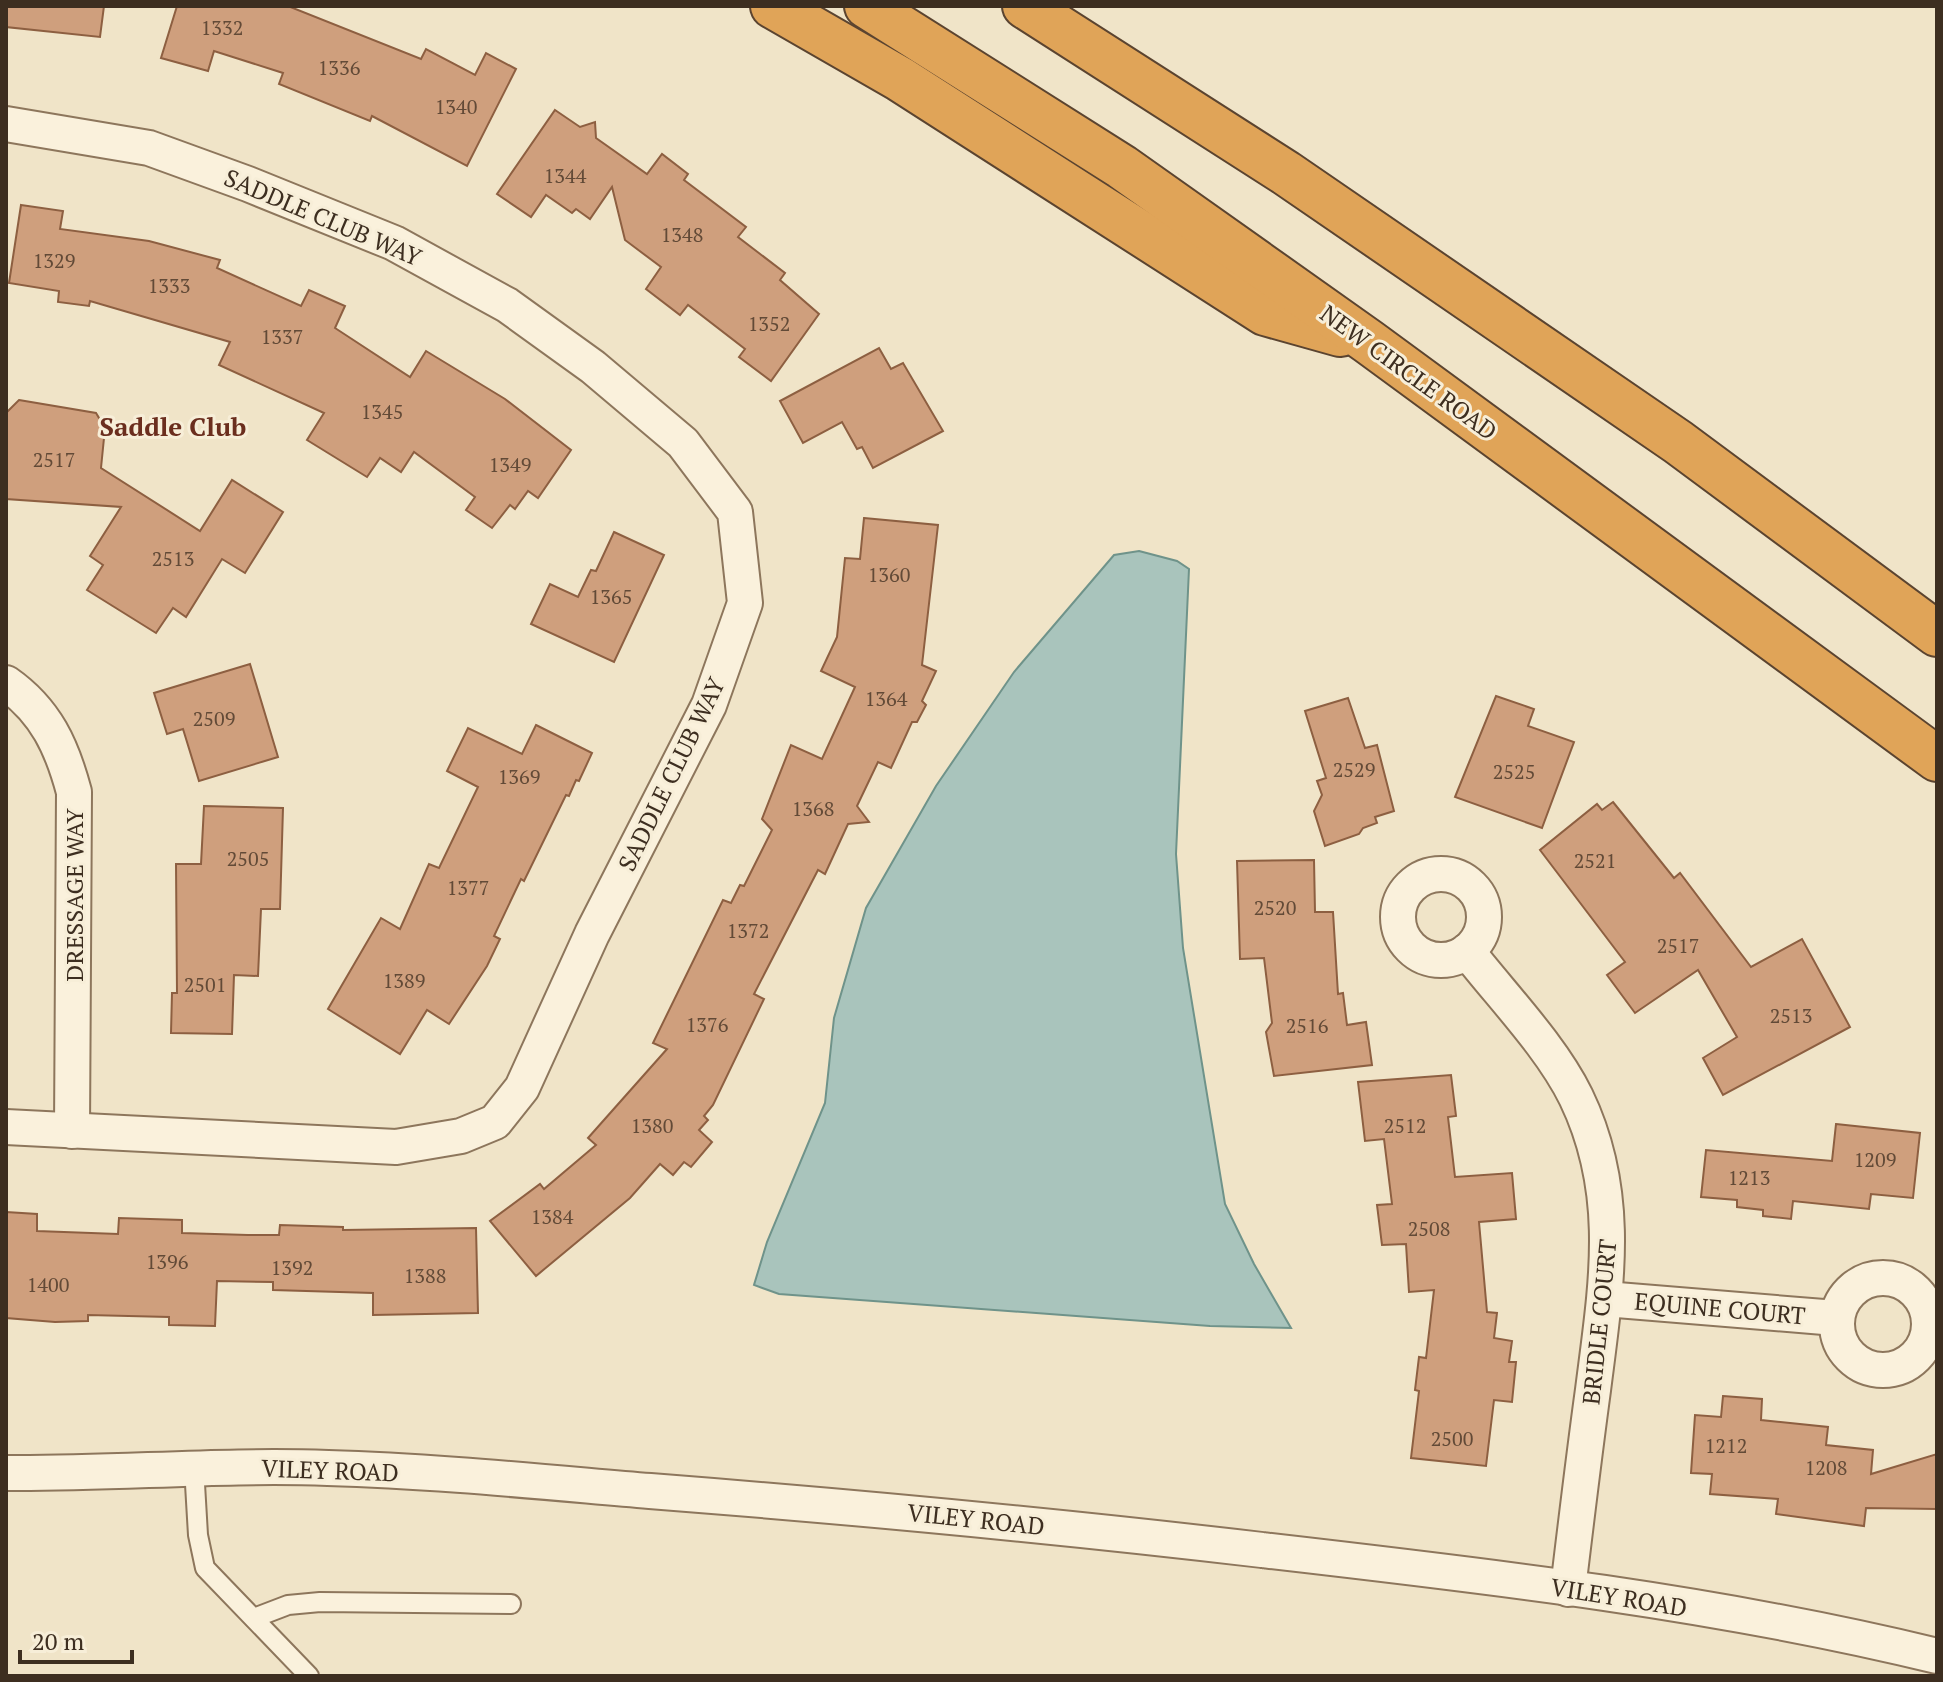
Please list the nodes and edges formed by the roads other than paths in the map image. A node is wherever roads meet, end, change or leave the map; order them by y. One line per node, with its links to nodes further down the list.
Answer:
1 (773, 6): 5 (highway)
2 (867, 6): 5 (highway, NEW CIRCLE ROAD)
3 (1025, 6): 6 (highway)
4 (6, 124): 11 (street, SADDLE CLUB WAY)
5 (1369, 342): 8 (highway, NEW CIRCLE ROAD)
6 (1937, 634)
7 (6, 683): 11 (street, DRESSAGE WAY)
8 (1937, 759)
9 (1467, 951): 12 (street, BRIDLE COURT)
10 (6, 1127): 11 (street, SADDLE CLUB WAY)
11 (72, 1131)
12 (1605, 1299): 13 (street, EQUINE COURT); 16 (street, BRIDLE COURT)
13 (1836, 1318)
14 (194, 1467): 15 (street, VILEY ROAD); 16 (street, VILEY ROAD); 18 (lane)
15 (6, 1473)
16 (1568, 1589): 19 (street, VILEY ROAD)
17 (511, 1604): 18 (lane)
18 (254, 1618): 20 (lane)
19 (1937, 1656)
20 (309, 1676)

